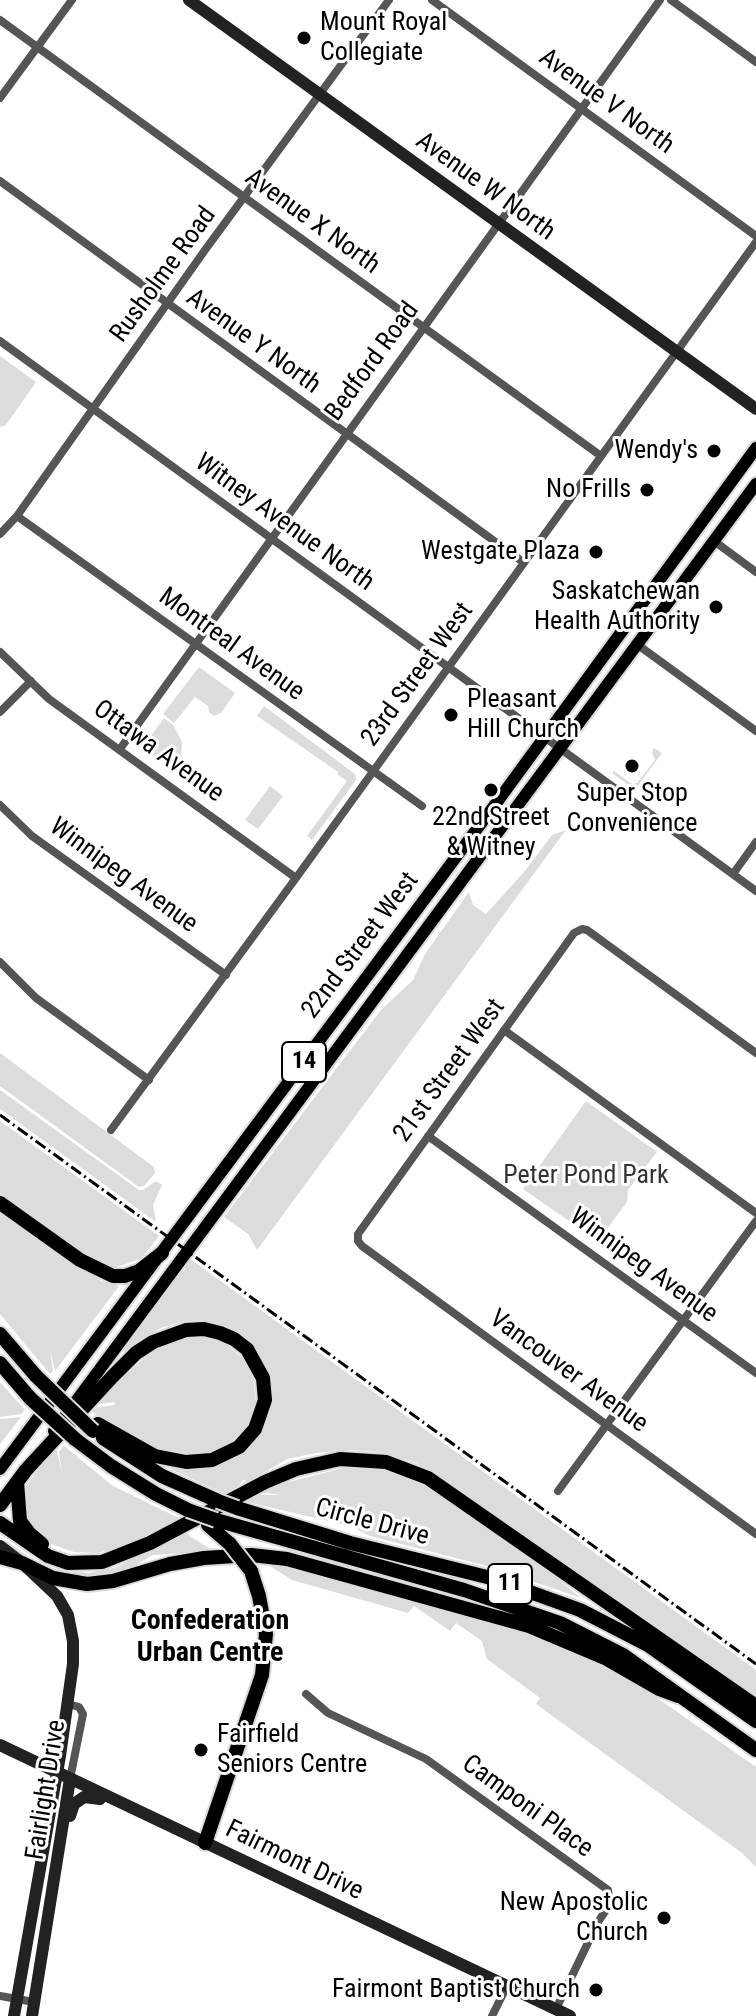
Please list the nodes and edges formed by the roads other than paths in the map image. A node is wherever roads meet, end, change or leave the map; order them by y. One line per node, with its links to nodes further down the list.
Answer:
1 (72, 0): 8 (street)
2 (189, 0): 10 (street, Avenue W North)
3 (389, 0): 10 (street, Rusholme Road)
4 (432, 0): 12 (street, Avenue V North)
5 (660, 0): 12 (street, Bedford Road)
6 (671, 0): 9 (street)
7 (0, 20): 8 (street, Avenue X North)
8 (37, 47): 11 (street); 14 (street, Avenue X North)
9 (756, 62)
10 (319, 95): 14 (street, Rusholme Road); 15 (street, Avenue W North)
11 (0, 98)
12 (582, 108): 15 (street, Bedford Road); 16 (street, Avenue V North)
13 (0, 181): 17 (street, Avenue Y North)
14 (244, 198): 17 (street, Rusholme Road); 18 (street, Avenue X North)
15 (498, 224): 18 (street, Bedford Road); 20 (street, Avenue W North)
16 (756, 239): 20 (street, 23rd Street West)
17 (166, 303): 21 (street, Rusholme Road); 23 (street, Avenue Y North)
18 (423, 328): 23 (street, Bedford Road); 25 (street, Avenue X North)
19 (0, 341): 21 (street, Witney Avenue North)
20 (676, 351): 22 (street, Avenue W North); 25 (street, 23rd Street West)
21 (93, 408): 27 (street, Rusholme Road); 29 (street, Witney Avenue North)
22 (756, 409)
23 (345, 434): 29 (street, Bedford Road); 31 (street, Avenue Y North)
24 (756, 448): 40 (main road, 22nd Street West / 14)
25 (601, 456): 31 (street, 23rd Street West)
26 (756, 484): 30 (main road, 22nd Street West)
27 (17, 516): 28 (street, Rusholme Road); 33 (street, Montreal Avenue)
28 (0, 534)
29 (271, 538): 33 (street, Bedford Road); 36 (street, Witney Avenue North)
30 (714, 541): 32 (street); 34 (main road, 22nd Street West)
31 (523, 562): 36 (street, 23rd Street West)
32 (756, 572)
33 (194, 644): 41 (street, Bedford Road); 43 (street, Montreal Avenue)
34 (638, 645): 39 (street); 42 (main road, 22nd Street West)
35 (0, 652): 37 (street, Ottawa Avenue)
36 (448, 667): 40 (street, Witney Avenue North); 43 (street, 23rd Street West)
37 (31, 681): 38 (street); 41 (street, Ottawa Avenue)
38 (0, 712)
39 (756, 731)
40 (545, 737): 42 (street, Witney Avenue North); 61 (main road, 22nd Street West / 14)
41 (120, 749): 48 (street, Ottawa Avenue)
42 (562, 749): 47 (street, Witney Avenue North); 71 (main road, 22nd Street West)
43 (373, 771): 45 (street, Montreal Avenue); 48 (street, 23rd Street West)
44 (0, 805): 51 (street, Winnipeg Avenue)
45 (422, 806)
46 (756, 842): 47 (street)
47 (733, 874): 49 (street, Witney Avenue North)
48 (296, 878): 51 (street, 23rd Street West)
49 (756, 891)
50 (0, 962): 54 (street)
51 (226, 975): 54 (street, 23rd Street West)
52 (504, 1030): 53 (street, 21st Street West); 56 (street, 21st Street West); 58 (street)
53 (756, 1053)
54 (149, 1080): 55 (street, 23rd Street West)
55 (111, 1130)
56 (428, 1136): 60 (street, 21st Street West); 62 (street, Winnipeg Avenue)
57 (0, 1203): 61 (highway)
58 (756, 1213)
59 (756, 1221): 62 (street)
60 (358, 1241): 66 (street, Vancouver Avenue)
61 (162, 1253): 68 (main road, 22nd Street West / 14)
62 (685, 1320): 65 (street, Winnipeg Avenue); 66 (street)
63 (0, 1334): 67 (highway, Circle Drive / 11, bridge)
64 (0, 1363): 75 (highway, Circle Drive / 11, bridge)
65 (756, 1373)
66 (607, 1426): 72 (street); 76 (street, Vancouver Avenue)
67 (96, 1428): 71 (highway); 81 (highway, Circle Drive / 11, bridge)
68 (20, 1443): 69 (main road); 70 (main road, 22nd Street West / 14)
69 (0, 1460)
70 (0, 1469)
71 (22, 1476): 73 (highway, 22nd Street West); 80 (highway)
72 (558, 1491)
73 (0, 1505)
74 (0, 1523): 80 (highway)
75 (212, 1523): 83 (highway, Circle Drive / 11); 94 (highway, bridge)
76 (756, 1534)
77 (0, 1546): 79 (street)
78 (0, 1557): 79 (highway)
79 (22, 1563): 83 (highway); 84 (street)
80 (68, 1563): 85 (highway)
81 (656, 1651): 86 (highway, Circle Drive / 11); 87 (highway)
82 (306, 1694): 99 (street, Camponi Place)
83 (678, 1696): 89 (highway, Circle Drive / 11)
84 (68, 1704): 90 (street, Fairlight Drive); 91 (street, Fairlight Drive)
85 (756, 1706)
86 (756, 1721)
87 (756, 1732)
88 (0, 1745): 90 (street, Fairmont Drive)
89 (756, 1750)
90 (58, 1772): 91 (street, Fairmont Drive); 97 (street, Fairlight Drive)
91 (70, 1779): 92 (street, Fairmont Drive); 93 (street, Fairlight Drive)
92 (120, 1804): 93 (street); 94 (street, Fairmont Drive)
93 (60, 1842): 98 (street, Fairlight Drive)
94 (205, 1843): 95 (street, Fairmont Drive)
95 (507, 1986): 99 (street, Fairmont Drive); 102 (street)
96 (0, 1996): 97 (street)
97 (17, 1999): 98 (street); 100 (street, Fairlight Drive)
98 (34, 2002): 101 (street, Fairlight Drive)
99 (556, 2009): 103 (street, Fairmont Drive)
100 (14, 2016)
101 (32, 2016)
102 (492, 2016)
103 (570, 2016)

